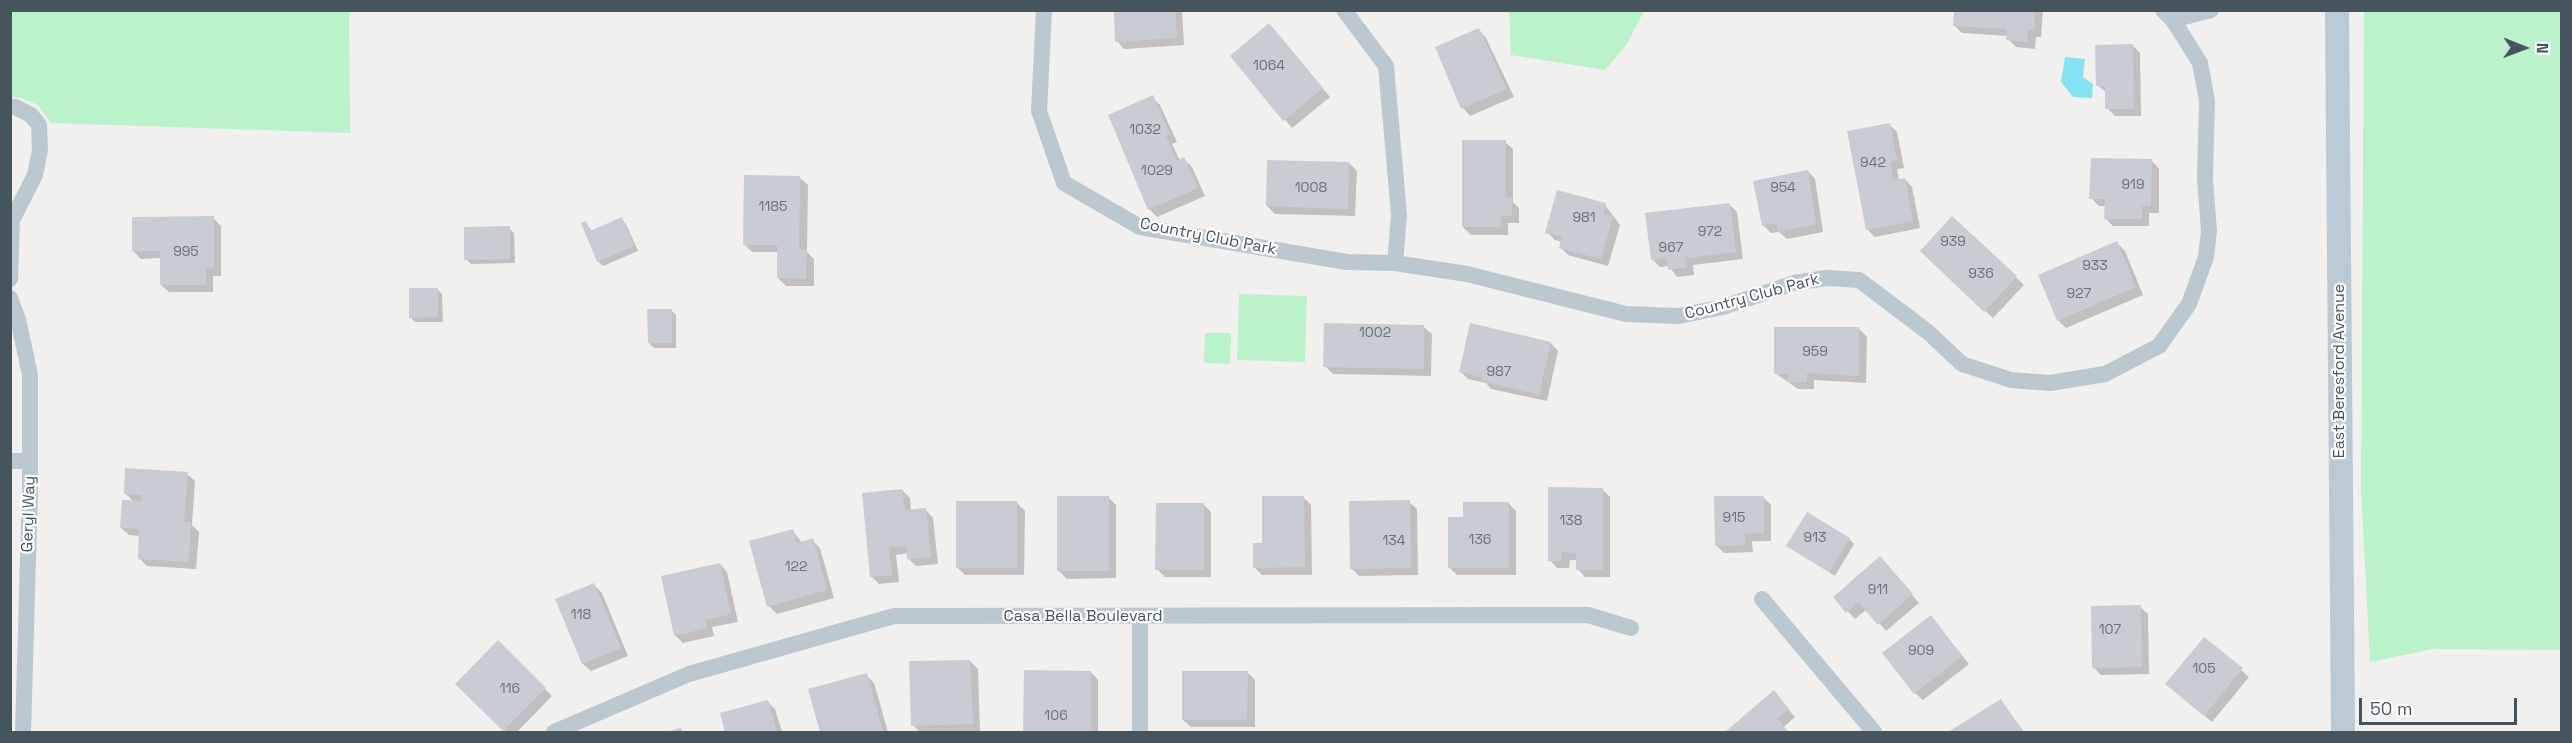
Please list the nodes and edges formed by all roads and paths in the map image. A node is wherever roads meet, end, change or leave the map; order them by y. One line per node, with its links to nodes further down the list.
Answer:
1 (1044, 10): 8 (street, Country Club Park)
2 (1344, 10): 8 (street)
3 (2211, 10): 5 (street, Country Club Park)
4 (2337, 10): 20 (street, East Beresford Avenue)
5 (2168, 15): 8 (street, Country Club Park)
6 (10, 107): 7 (street)
7 (11, 219): 9 (street)
8 (1395, 263)
9 (10, 279)
10 (10, 298): 12 (street, Geryl Way)
11 (10, 461): 12 (street)
12 (30, 461): 16 (street, Geryl Way)
13 (1762, 599): 19 (street)
14 (1140, 618): 15 (street, Casa Bella Boulevard); 17 (street, Casa Bella Boulevard); 18 (street)
15 (1631, 628)
16 (23, 732)
17 (554, 732)
18 (1140, 732)
19 (1874, 732)
20 (2343, 732)

